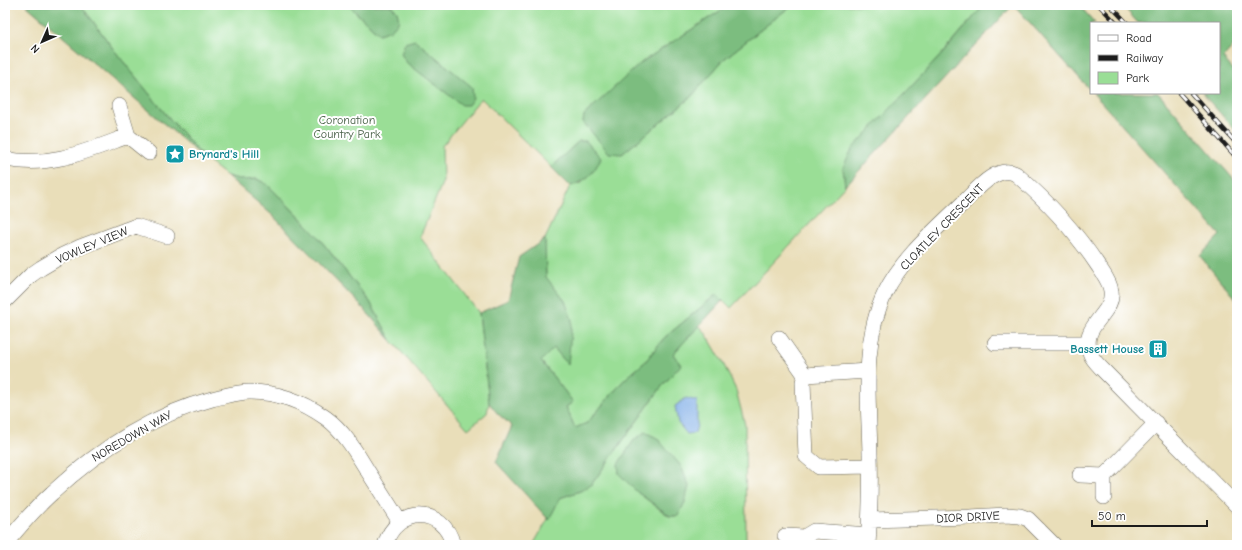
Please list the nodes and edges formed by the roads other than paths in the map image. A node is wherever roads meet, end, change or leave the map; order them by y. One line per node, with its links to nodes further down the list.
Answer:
1 (119, 106): 2 (street)
2 (128, 136): 3 (street); 4 (street)
3 (149, 153)
4 (5, 159)
5 (167, 236): 6 (street, VOWLEY VIEW)
6 (5, 301)
7 (779, 338): 11 (street)
8 (995, 343): 9 (street)
9 (1088, 343): 10 (street, CLOATLEY CRESCENT); 12 (street)
10 (868, 372): 11 (street); 13 (street, CLOATLEY CRESCENT)
11 (805, 375): 13 (street)
12 (1156, 423): 15 (street); 17 (street)
13 (870, 466): 19 (street, CLOATLEY CRESCENT)
14 (1080, 475): 15 (street)
15 (1104, 476): 16 (street)
16 (1104, 497)
17 (1237, 506)
18 (400, 522): 22 (street, NOREDOWN WAY); 23 (street); 24 (street)
19 (869, 534): 21 (street, DIOR DRIVE); 25 (street, DIOR DRIVE)
20 (785, 536): 21 (street, DIOR DRIVE)
21 (804, 541)
22 (5, 544)
23 (385, 545)
24 (453, 545)
25 (1054, 545)

